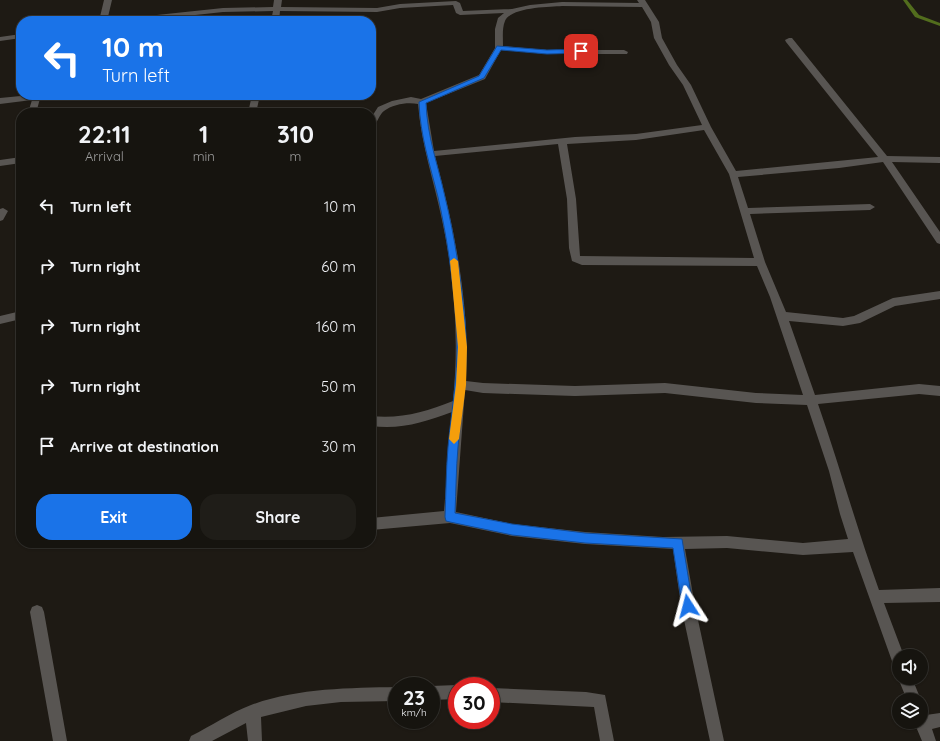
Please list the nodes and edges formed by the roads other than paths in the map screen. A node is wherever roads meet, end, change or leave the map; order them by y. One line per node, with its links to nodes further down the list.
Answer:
1 (108, 0): 9 (street)
2 (278, 0): 6 (street)
3 (518, 0): 7 (street)
4 (596, 2): 5 (street); 7 (street)
5 (643, 2): 21 (street)
6 (277, 9): 8 (street); 10 (street); 11 (street)
7 (521, 9): 8 (street)
8 (512, 11): 15 (street)
9 (104, 16)
10 (166, 16)
11 (276, 16)
12 (16, 37): 13 (street)
13 (0, 40)
14 (788, 40): 24 (street)
15 (499, 48): 16 (street); 19 (street)
16 (624, 52)
17 (16, 99): 18 (street)
18 (0, 101)
19 (422, 102): 20 (street); 23 (street)
20 (376, 118)
21 (707, 127): 22 (street); 28 (street)
22 (562, 142): 23 (street); 32 (street)
23 (430, 154): 37 (street)
24 (885, 159): 26 (street); 28 (street); 31 (street)
25 (16, 160): 27 (street)
26 (940, 160)
27 (0, 163)
28 (733, 174): 30 (street)
29 (870, 207): 30 (street)
30 (745, 211): 32 (street)
31 (940, 240)
32 (760, 262): 35 (street)
33 (940, 295): 35 (street)
34 (16, 316): 36 (street)
35 (782, 316): 39 (street)
36 (0, 320)
37 (461, 385): 39 (street); 40 (street)
38 (940, 391): 39 (street)
39 (810, 400): 45 (street)
40 (459, 404): 41 (street); 42 (street)
41 (376, 422)
42 (450, 517): 43 (street); 44 (street)
43 (376, 524)
44 (678, 543): 45 (street); 60 (street)
45 (858, 545): 47 (street)
46 (940, 595): 47 (street)
47 (875, 597): 49 (street)
48 (37, 612): 56 (street)
49 (894, 649)
50 (388, 694): 52 (street)
51 (500, 696): 59 (street)
52 (253, 712): 57 (street); 58 (street)
53 (940, 720): 54 (street)
54 (928, 721)
55 (925, 729): 61 (street)
56 (60, 741)
57 (196, 741)
58 (255, 741)
59 (607, 741)
60 (717, 741)
61 (929, 741)

